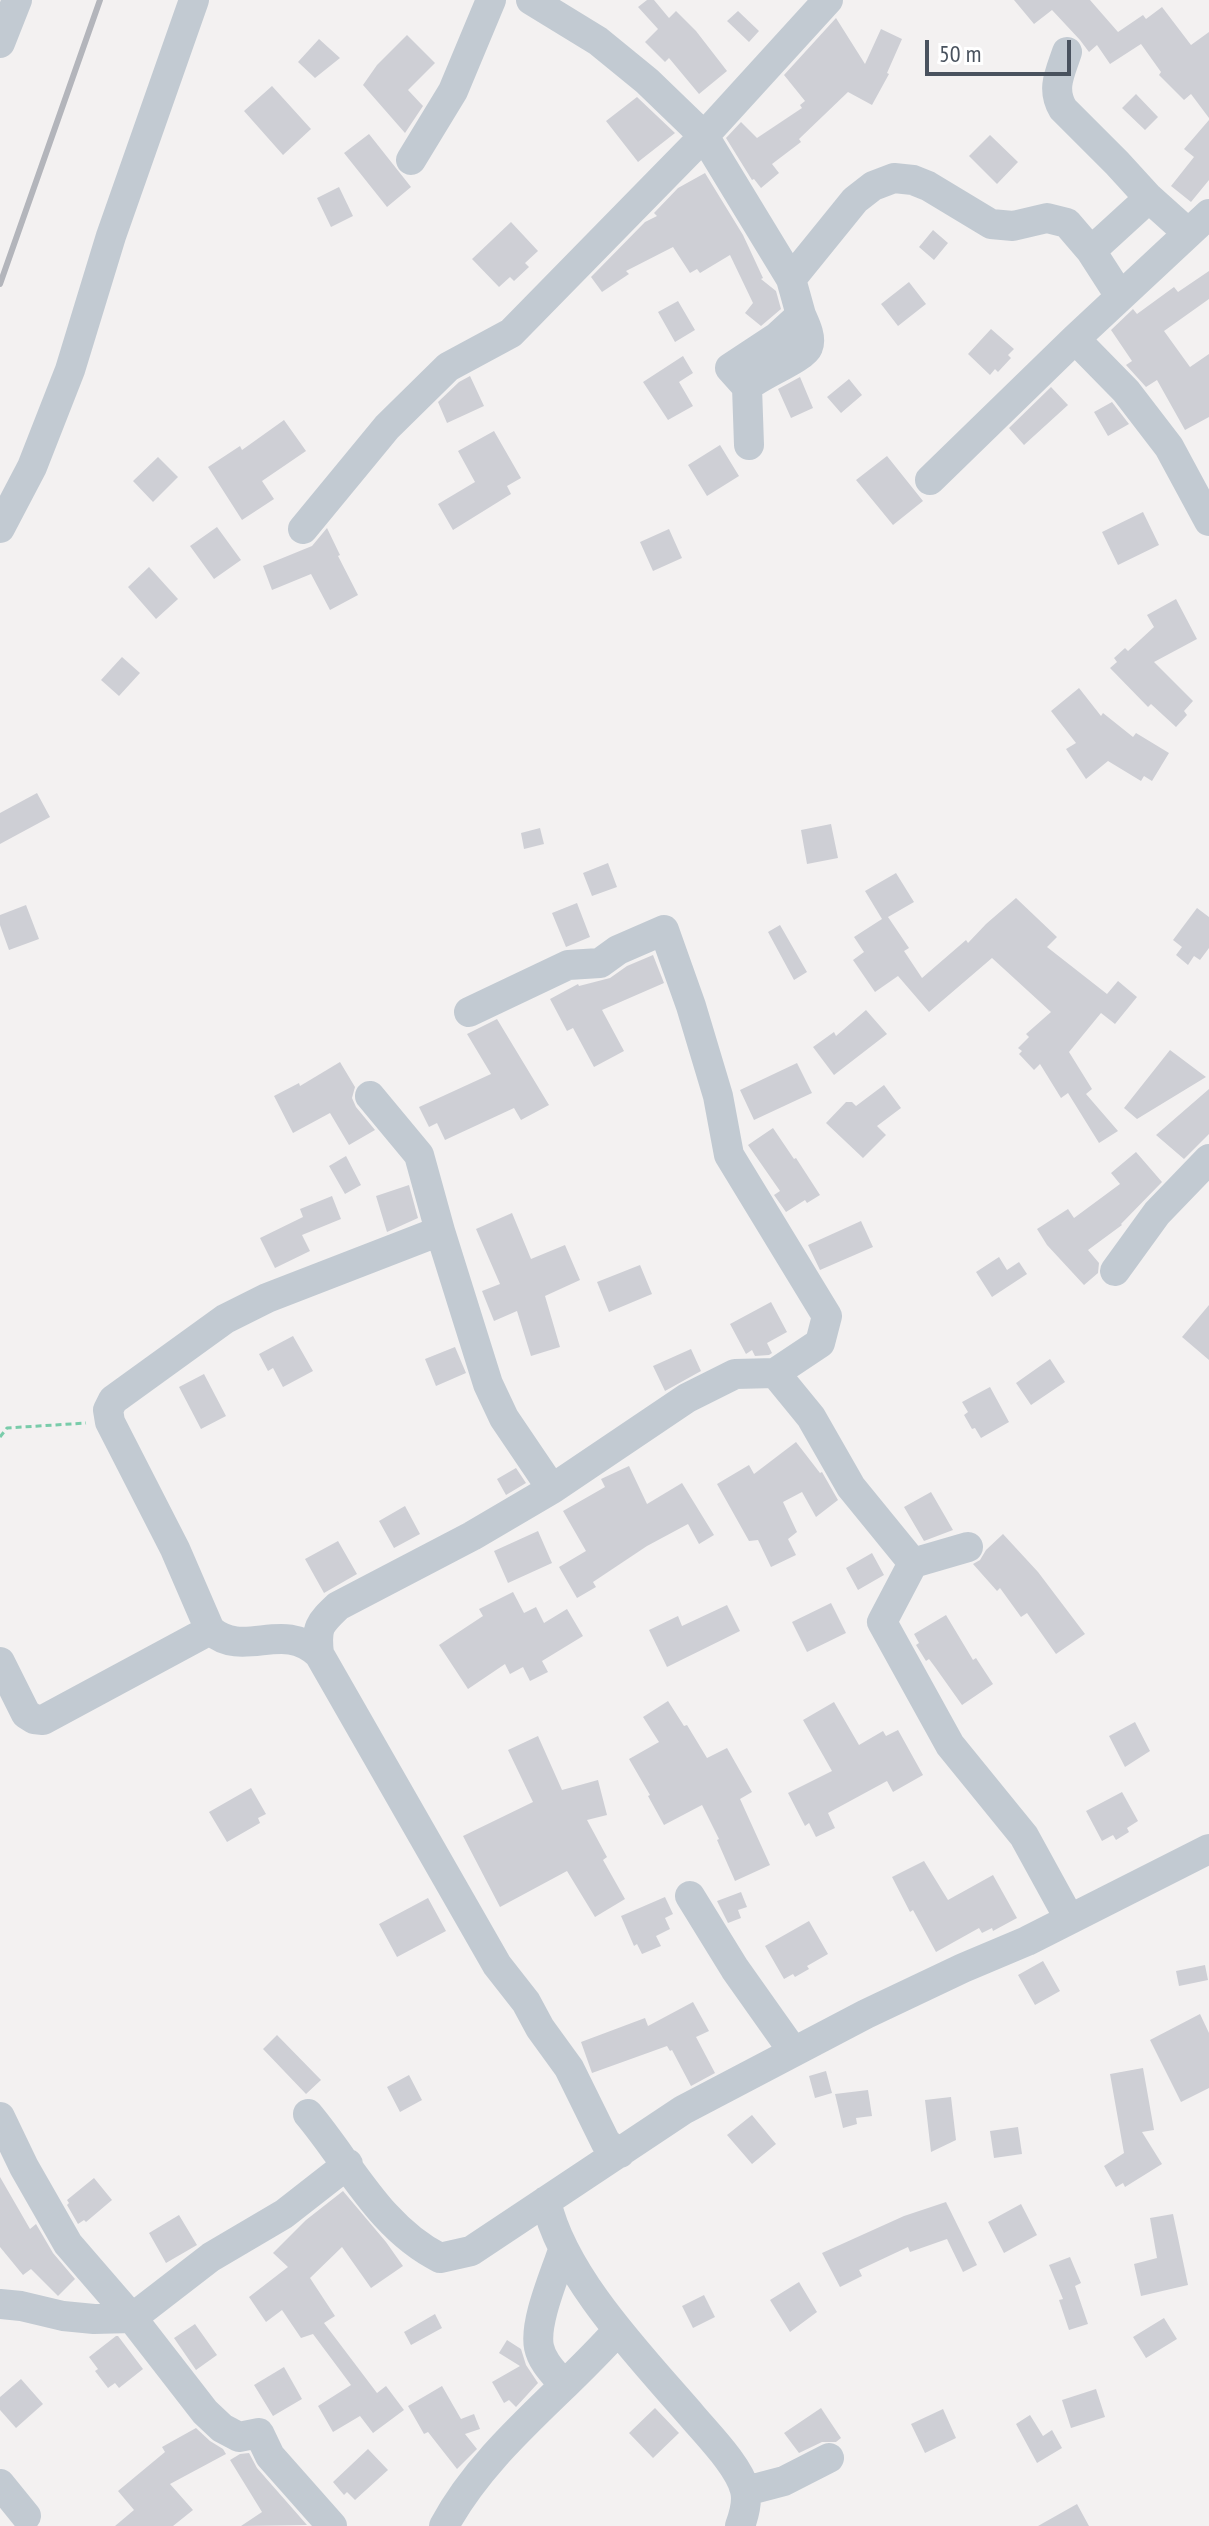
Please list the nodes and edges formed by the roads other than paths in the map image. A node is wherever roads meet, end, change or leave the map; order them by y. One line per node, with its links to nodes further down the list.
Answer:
1 (17, 0): 6 (street)
2 (194, 0): 19 (street)
3 (491, 0): 9 (street)
4 (531, 0): 8 (street)
5 (828, 0): 8 (street)
6 (0, 43)
7 (1067, 52): 10 (street)
8 (704, 136): 13 (street); 20 (street)
9 (411, 160)
10 (1149, 198): 11 (street); 12 (street)
11 (1199, 224): 14 (street)
12 (1091, 251): 13 (street); 14 (street)
13 (791, 279): 16 (street)
14 (1120, 296): 15 (street)
15 (1075, 339): 17 (street); 18 (street)
16 (749, 445)
17 (930, 480)
18 (1209, 521)
19 (0, 528)
20 (303, 529)
21 (469, 1012): 26 (street)
22 (370, 1096): 24 (street)
23 (1209, 1159): 25 (street)
24 (440, 1231): 27 (street); 30 (street)
25 (1115, 1271)
26 (775, 1373): 27 (street); 29 (street)
27 (552, 1489): 31 (street)
28 (968, 1547): 29 (street)
29 (913, 1563): 35 (street)
30 (210, 1630): 31 (street); 32 (street)
31 (319, 1654): 39 (street)
32 (0, 1662)
33 (1209, 1849): 35 (street)
34 (690, 1896): 36 (street)
35 (1069, 1918): 36 (street)
36 (793, 2051): 39 (street)
37 (308, 2114): 40 (street)
38 (0, 2117): 44 (street)
39 (620, 2153): 41 (street)
40 (348, 2164): 41 (street); 44 (street)
41 (546, 2201): 42 (street)
42 (563, 2250): 45 (street); 46 (street)
43 (0, 2304): 44 (street)
44 (132, 2318): 51 (street)
45 (618, 2330): 46 (street); 49 (street)
46 (563, 2384): 52 (street)
47 (829, 2458): 49 (street)
48 (0, 2484): 50 (street)
49 (746, 2491): 53 (street)
50 (20, 2520)
51 (332, 2526)
52 (444, 2526)
53 (740, 2526)

